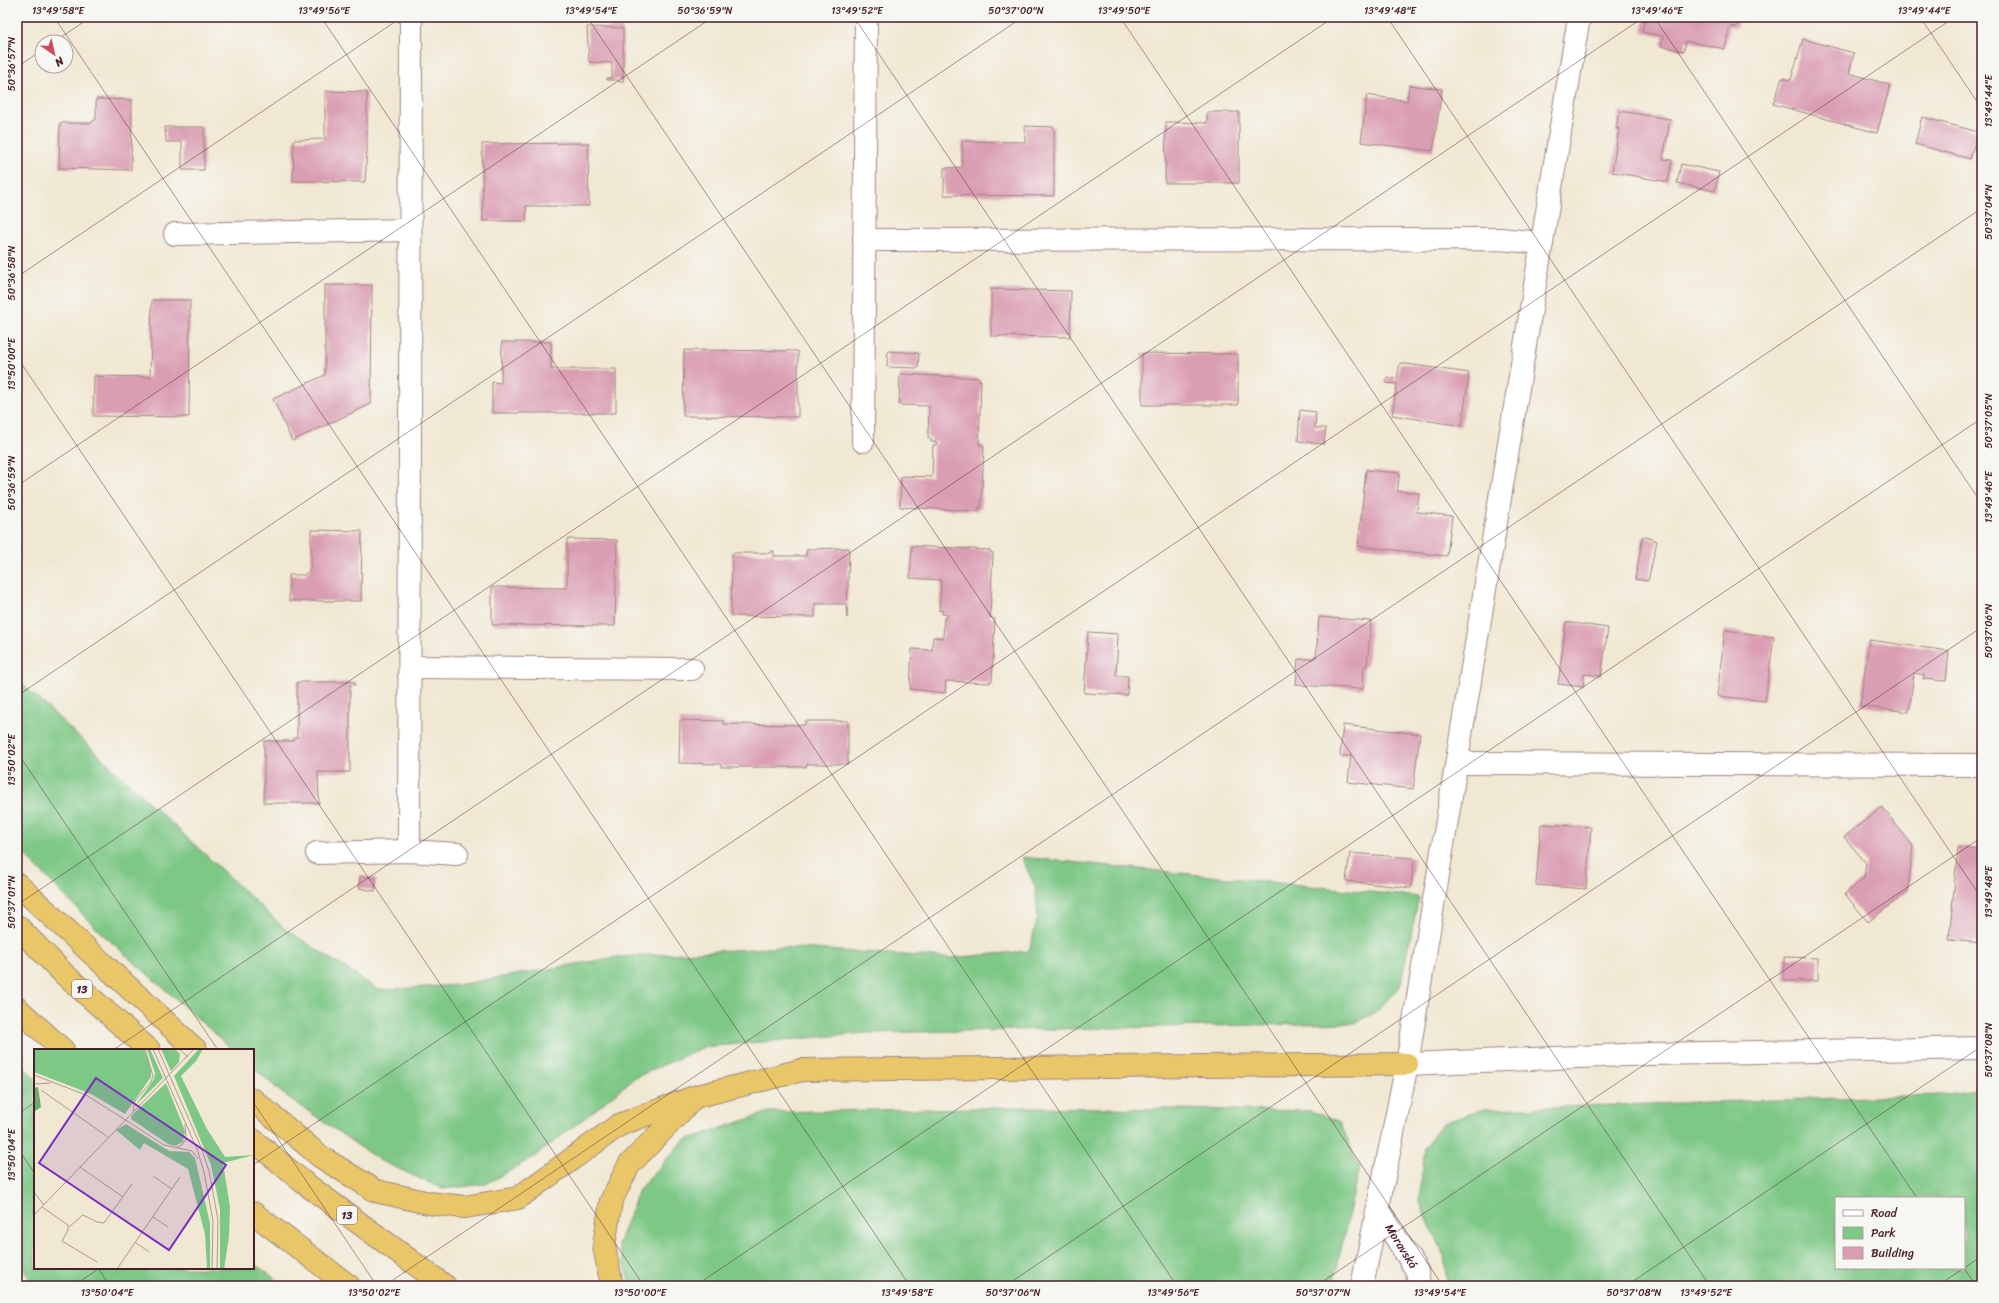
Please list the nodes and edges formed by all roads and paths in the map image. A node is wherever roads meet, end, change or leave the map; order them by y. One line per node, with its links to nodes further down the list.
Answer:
1 (411, 17): 4 (street)
2 (866, 17): 6 (street)
3 (1579, 17): 7 (street)
4 (410, 230): 5 (street); 9 (street)
5 (175, 234)
6 (864, 240): 7 (street); 8 (street)
7 (1542, 243): 11 (street)
8 (863, 441)
9 (410, 667): 10 (street); 13 (street)
10 (692, 669)
11 (1458, 763): 12 (street); 23 (street)
12 (1982, 765)
13 (409, 851): 14 (street); 15 (street)
14 (316, 853)
15 (457, 854)
16 (17, 884): 22 (highway)
17 (17, 926): 21 (highway, 13)
18 (17, 1008): 20 (highway)
19 (1982, 1048): 23 (street)
20 (62, 1049)
21 (148, 1049)
22 (195, 1049)
23 (1407, 1064): 24 (highway); 27 (street)
24 (694, 1097): 25 (highway); 31 (highway)
25 (254, 1101)
26 (254, 1141): 30 (highway, 13)
27 (1378, 1209): 32 (street); 33 (street, Moravská)
28 (254, 1214): 29 (highway)
29 (349, 1286)
30 (445, 1286)
31 (612, 1286)
32 (1362, 1286)
33 (1418, 1286)

